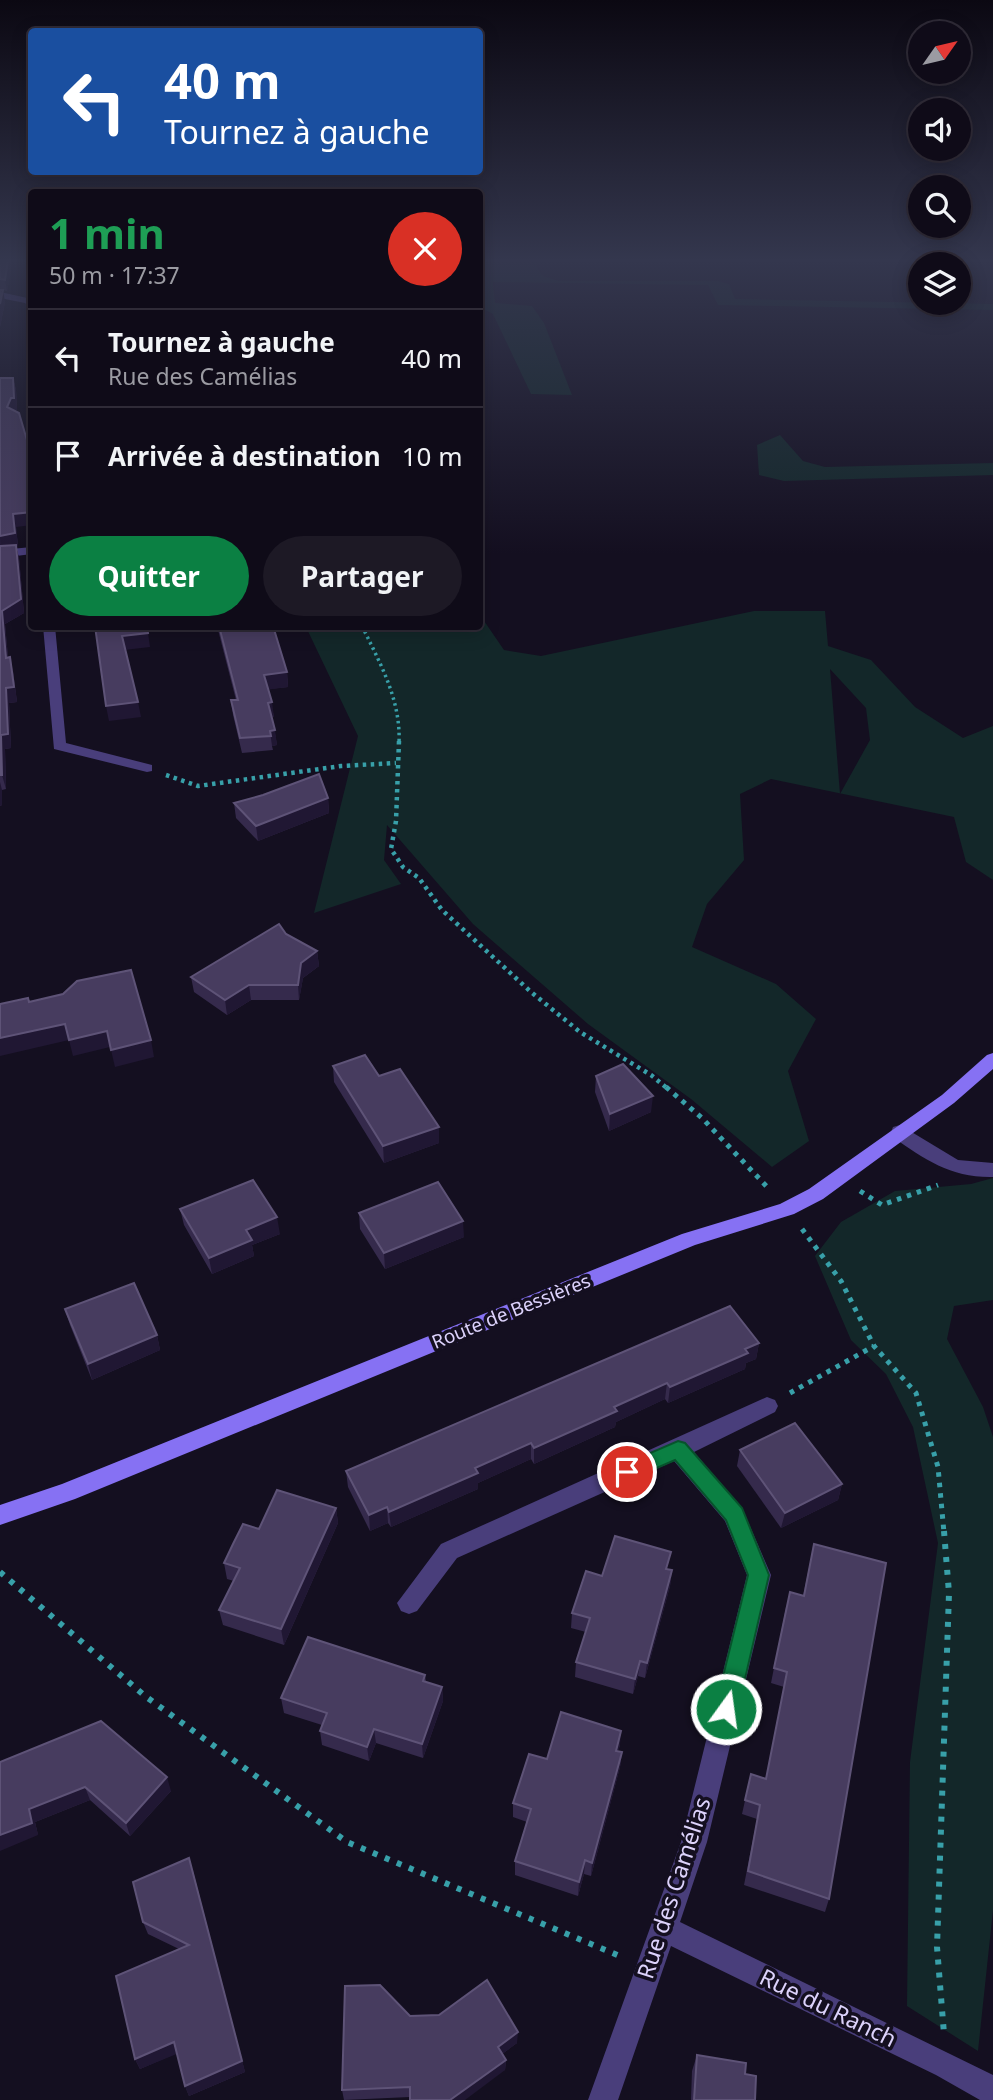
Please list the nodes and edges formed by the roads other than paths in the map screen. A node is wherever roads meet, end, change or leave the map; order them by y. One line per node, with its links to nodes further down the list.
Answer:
1 (28, 550): 2 (street)
2 (0, 554)
3 (49, 630): 4 (street)
4 (147, 768)
5 (993, 1059): 6 (main road, Route de Bessières)
6 (900, 1132): 7 (street); 10 (main road, Route de Bessières)
7 (984, 1171)
8 (767, 1406): 9 (street)
9 (678, 1449): 11 (street); 12 (street, Rue des Camélias)
10 (0, 1515)
11 (409, 1603)
12 (663, 1928): 13 (street, Rue du Ranch); 14 (street, Rue des Camélias)
13 (993, 2091)
14 (603, 2100)

